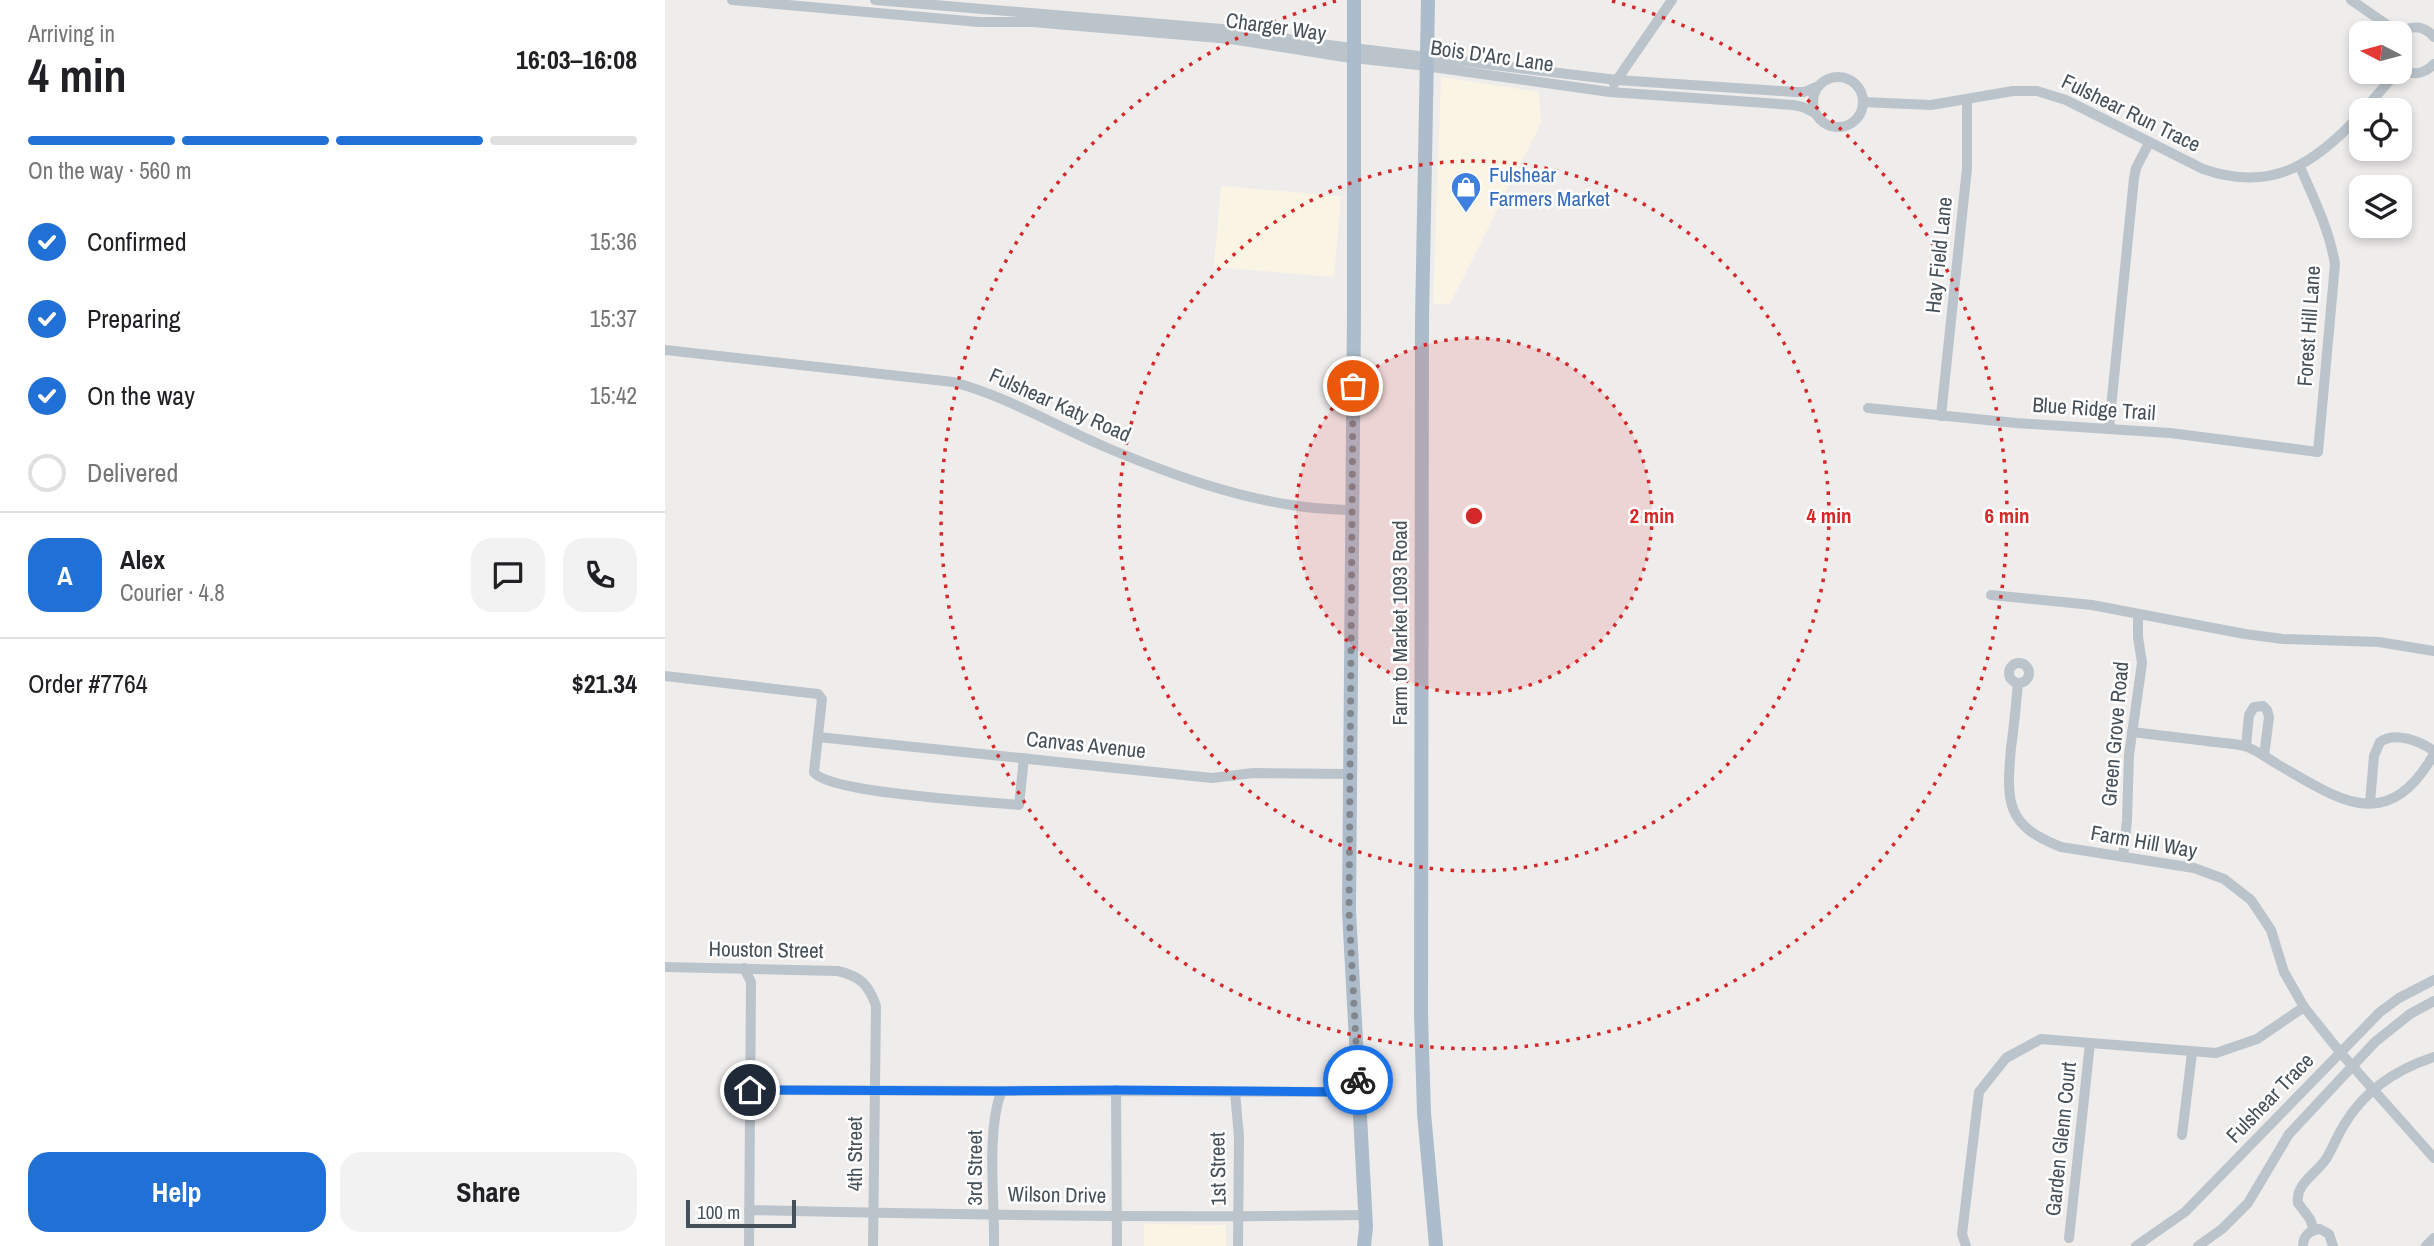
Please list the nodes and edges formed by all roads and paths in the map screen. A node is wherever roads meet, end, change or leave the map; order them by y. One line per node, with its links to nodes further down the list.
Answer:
1 (732, 0): 10 (street, Charger Way)
2 (875, 0): 10 (street, Charger Way)
3 (1354, 0): 10 (main road)
4 (1428, 0): 11 (main road, Farm to Market 1093 Road)
5 (1672, 0): 14 (street)
6 (2351, 0): 7 (street)
7 (2382, 21)
8 (2412, 28): 9 (street)
9 (2433, 31)
10 (1353, 52): 11 (street, Bois D'Arc Lane); 30 (main road)
11 (1428, 61): 14 (street, Bois D'Arc Lane); 17 (street, Bois D'Arc Lane); 81 (main road, Farm to Market 1093 Road)
12 (2434, 64): 13 (street)
13 (2412, 74)
14 (1617, 80): 16 (street); 17 (street)
15 (2386, 84): 18 (street, Fulshear Run Trace)
16 (1817, 87): 20 (street); 21 (street)
17 (1610, 92): 21 (street)
18 (2375, 98)
19 (1967, 99): 20 (street, Fulshear Run Trace); 23 (street, Fulshear Run Trace); 27 (street, Hay Field Lane)
20 (1863, 102): 21 (street)
21 (1815, 113)
22 (2349, 127): 24 (street, Fulshear Run Trace)
23 (2149, 143): 24 (street, Fulshear Run Trace); 28 (street)
24 (2300, 167): 29 (street, Forest Hill Lane)
25 (665, 350): 30 (street, Fulshear Katy Road)
26 (1868, 408): 27 (street, Blue Ridge Trail)
27 (1941, 416): 28 (street, Blue Ridge Trail)
28 (2109, 428): 29 (street, Blue Ridge Trail)
29 (2318, 452)
30 (1351, 510): 42 (main road)
31 (1991, 595): 32 (street)
32 (2138, 614): 33 (street); 36 (street, Green Grove Road)
33 (2434, 651)
34 (665, 676): 37 (street)
35 (2018, 684): 44 (street, Farm Hill Way)
36 (2132, 732): 38 (street); 44 (street, Green Grove Road)
37 (818, 737): 41 (street, Canvas Avenue); 41 (street)
38 (2246, 746): 40 (street); 40 (street)
39 (2434, 753): 43 (street); 43 (street)
40 (2264, 756): 43 (street)
41 (1024, 758): 42 (street, Canvas Avenue)
42 (1350, 774): 61 (main road)
43 (2369, 803)
44 (2123, 857): 50 (street, Farm Hill Way)
45 (665, 967): 46 (street, Houston Street)
46 (744, 968): 48 (street, Houston Street); 57 (street)
47 (2434, 980): 52 (street, Fulshear Trace)
48 (863, 981): 59 (street, 4th Street)
49 (2434, 1001): 55 (street, Fulshear Trace)
50 (2304, 1007): 52 (street, Farm Hill Way); 53 (street)
51 (2090, 1043): 53 (street); 72 (street, Garden Glenn Court); 82 (street)
52 (2340, 1052): 55 (street, Farm Hill Way); 83 (street, Fulshear Trace)
53 (2189, 1053): 63 (street)
54 (2434, 1057): 56 (street)
55 (2353, 1066): 56 (street, Farm Hill Way); 84 (street, Fulshear Trace)
56 (2374, 1089): 64 (street, Farm Hill Way); 71 (street)
57 (750, 1090): 59 (street); 65 (street)
58 (1116, 1090): 60 (street); 62 (street); 68 (street)
59 (874, 1091): 60 (street); 66 (street, 4th Street)
60 (1001, 1091): 67 (street, 3rd Street)
61 (1359, 1091): 62 (street); 70 (main road)
62 (1235, 1092): 69 (street, 1st Street)
63 (2182, 1135)
64 (2434, 1158)
65 (749, 1210): 66 (street, Wilson Drive); 74 (street)
66 (874, 1214): 67 (street, Wilson Drive); 75 (street, 4th Street)
67 (995, 1214): 68 (street, Wilson Drive); 76 (street, 3rd Street)
68 (1118, 1215): 69 (street, Wilson Drive); 77 (street)
69 (1238, 1216): 70 (street, Wilson Drive); 78 (street, 1st Street)
70 (1366, 1221): 79 (main road); 80 (main road)
71 (2314, 1230): 85 (street); 86 (street)
72 (2069, 1238)
73 (2434, 1238): 87 (street)
74 (749, 1246)
75 (873, 1246)
76 (994, 1246)
77 (1117, 1246)
78 (1238, 1246)
79 (1364, 1246)
80 (1373, 1246)
81 (1436, 1246)
82 (1966, 1246)
83 (2136, 1246)
84 (2198, 1246)
85 (2303, 1246)
86 (2333, 1246)
87 (2426, 1246)

